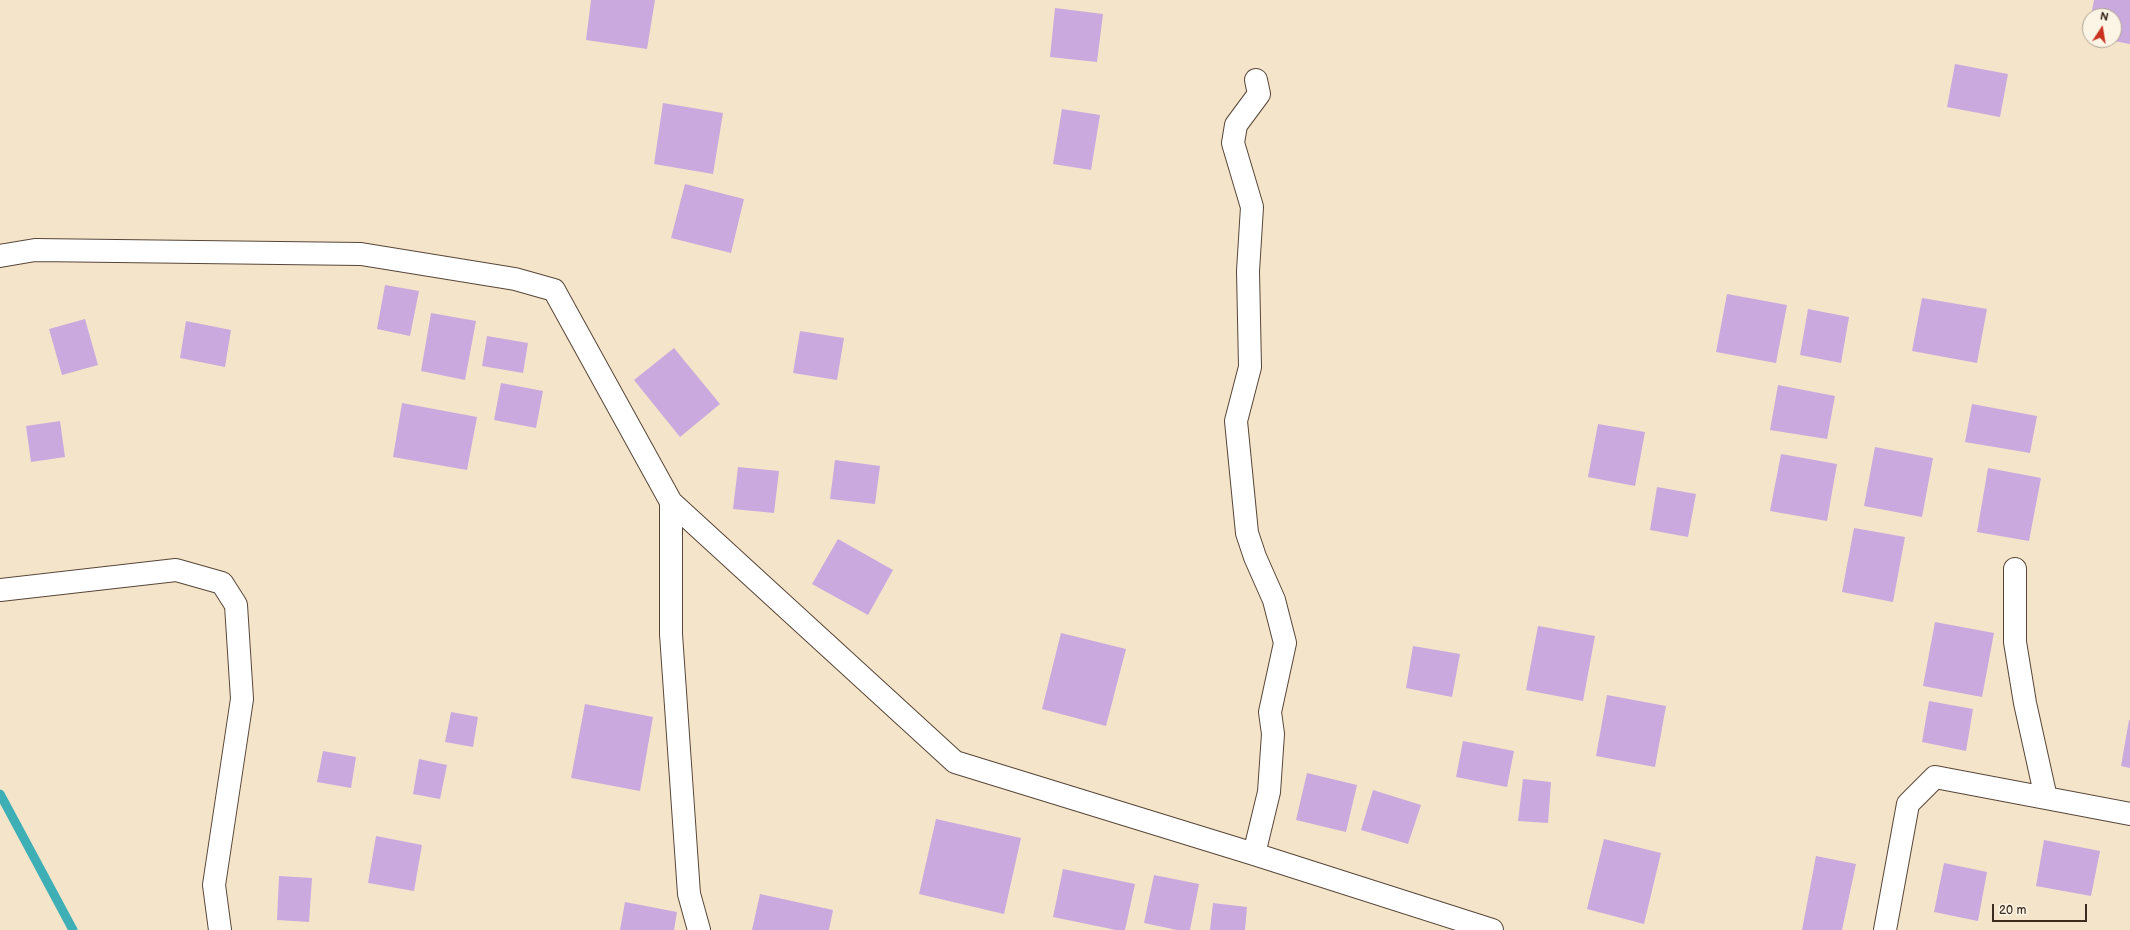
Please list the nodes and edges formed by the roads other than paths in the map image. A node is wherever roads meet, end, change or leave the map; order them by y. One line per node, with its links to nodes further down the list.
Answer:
1 (1256, 80): 8 (street)
2 (0, 256): 3 (street)
3 (671, 502): 8 (street); 10 (street)
4 (2015, 569): 6 (street)
5 (0, 590): 9 (street)
6 (2046, 798): 7 (street); 12 (street)
7 (2130, 814)
8 (1254, 854): 11 (street)
9 (220, 930)
10 (699, 930)
11 (1492, 930)
12 (1885, 930)

